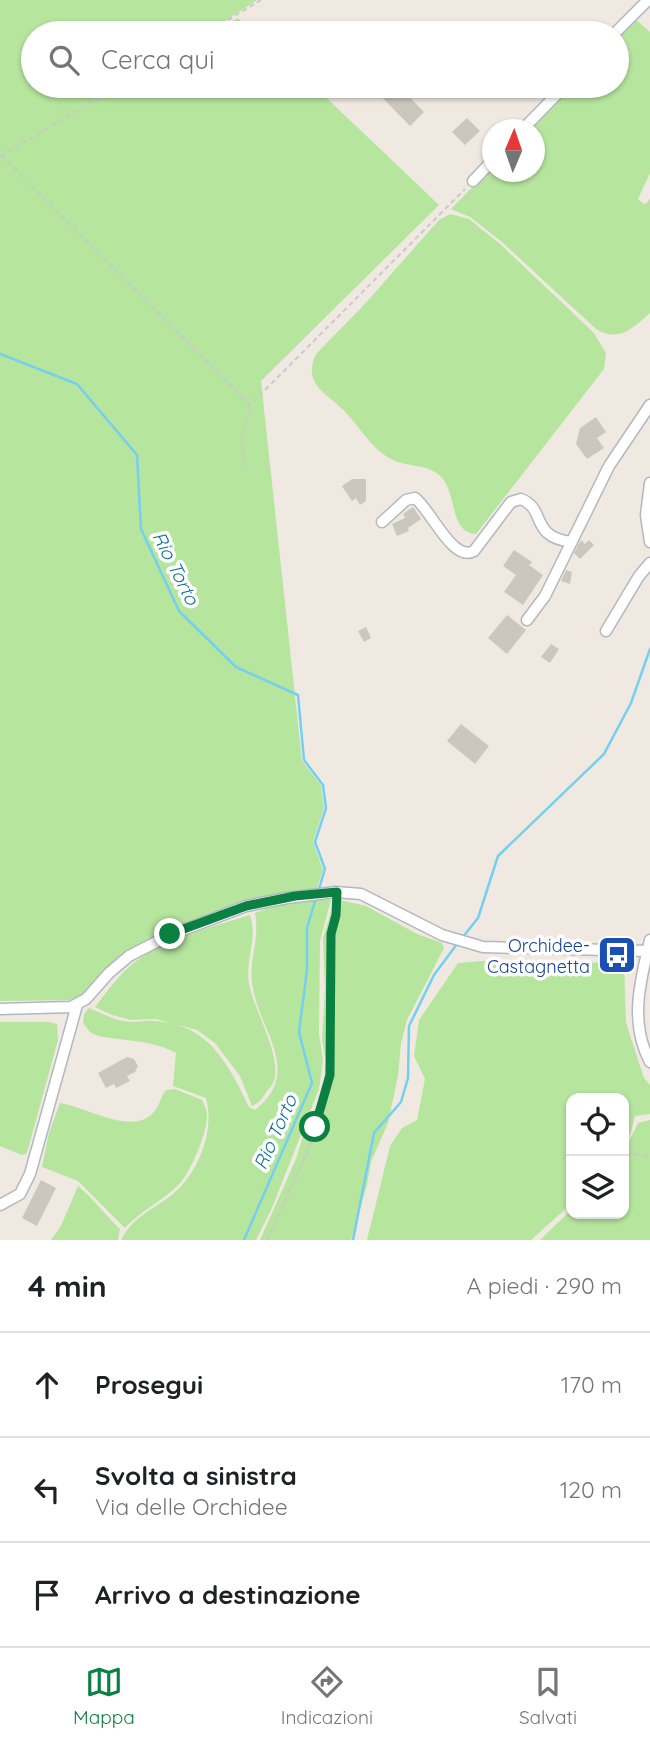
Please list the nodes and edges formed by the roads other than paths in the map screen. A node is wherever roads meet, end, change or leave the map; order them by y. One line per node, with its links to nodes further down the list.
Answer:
1 (648, 0): 2 (street)
2 (627, 21)
3 (554, 98): 4 (street)
4 (534, 119)
5 (482, 171): 6 (street)
6 (473, 181)
7 (650, 405): 10 (street)
8 (650, 483): 11 (street)
9 (382, 522): 10 (street)
10 (572, 541): 13 (street)
11 (650, 542)
12 (650, 564): 14 (street)
13 (527, 620)
14 (606, 631)
15 (649, 946): 16 (street); 18 (street)
16 (77, 1005): 17 (street); 19 (street)
17 (1, 1007)
18 (650, 1062)
19 (0, 1205)

